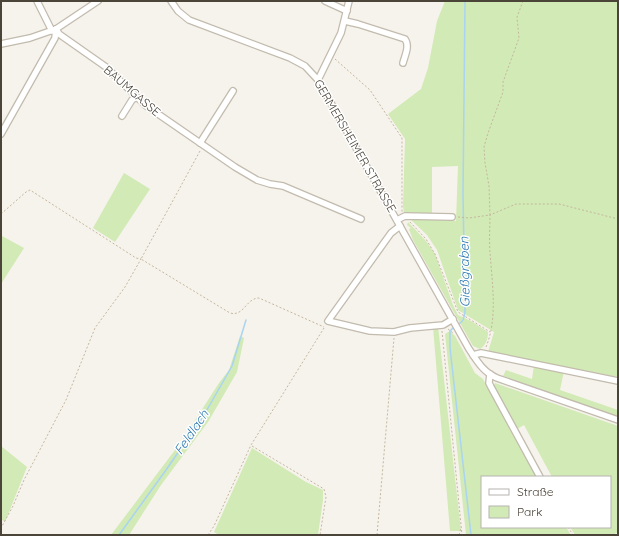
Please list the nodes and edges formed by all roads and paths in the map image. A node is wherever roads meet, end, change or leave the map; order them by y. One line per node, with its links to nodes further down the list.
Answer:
1 (37, 1): 9 (street)
2 (171, 1): 13 (street, GERMERSHEIMER STRASSE)
3 (325, 1): 7 (street)
4 (349, 1): 7 (street)
5 (523, 1): 20 (path)
6 (95, 2): 9 (street)
7 (347, 11): 8 (street)
8 (345, 21): 11 (street); 12 (street)
9 (54, 30): 10 (street); 15 (street, BAUMGASSE); 17 (street)
10 (1, 44)
11 (331, 56): 13 (street); 21 (path)
12 (403, 63)
13 (318, 80): 26 (street, GERMERSHEIMER STRASSE)
14 (232, 91): 18 (street)
15 (136, 97): 16 (street); 18 (street, BAUMGASSE)
16 (122, 116)
17 (1, 134)
18 (201, 144): 24 (street, BAUMGASSE); 28 (path)
19 (1, 214): 28 (path)
20 (490, 215): 23 (path); 25 (path); 33 (path)
21 (405, 216): 22 (street); 26 (street); 33 (path)
22 (452, 217)
23 (460, 217)
24 (361, 219)
25 (618, 219)
26 (397, 220): 27 (street, GERMERSHEIMER STRASSE)
27 (400, 226): 29 (street, GERMERSHEIMER STRASSE); 31 (street)
28 (141, 260): 39 (path); 41 (path)
29 (454, 321): 30 (street); 32 (street, GERMERSHEIMER STRASSE)
30 (445, 326): 31 (street); 32 (path); 42 (path)
31 (394, 332): 45 (path)
32 (457, 332): 35 (street, GERMERSHEIMER STRASSE)
33 (490, 332): 34 (path)
34 (483, 354): 35 (street); 37 (street)
35 (473, 355): 36 (street, GERMERSHEIMER STRASSE)
36 (490, 374): 38 (street, GERMERSHEIMER STRASSE); 40 (street)
37 (618, 381)
38 (618, 420)
39 (251, 445): 43 (path); 44 (path)
40 (539, 476)
41 (1, 528)
42 (462, 528): 46 (path); 47 (path)
43 (208, 535)
44 (320, 535)
45 (377, 535)
46 (459, 535)
47 (462, 535)

